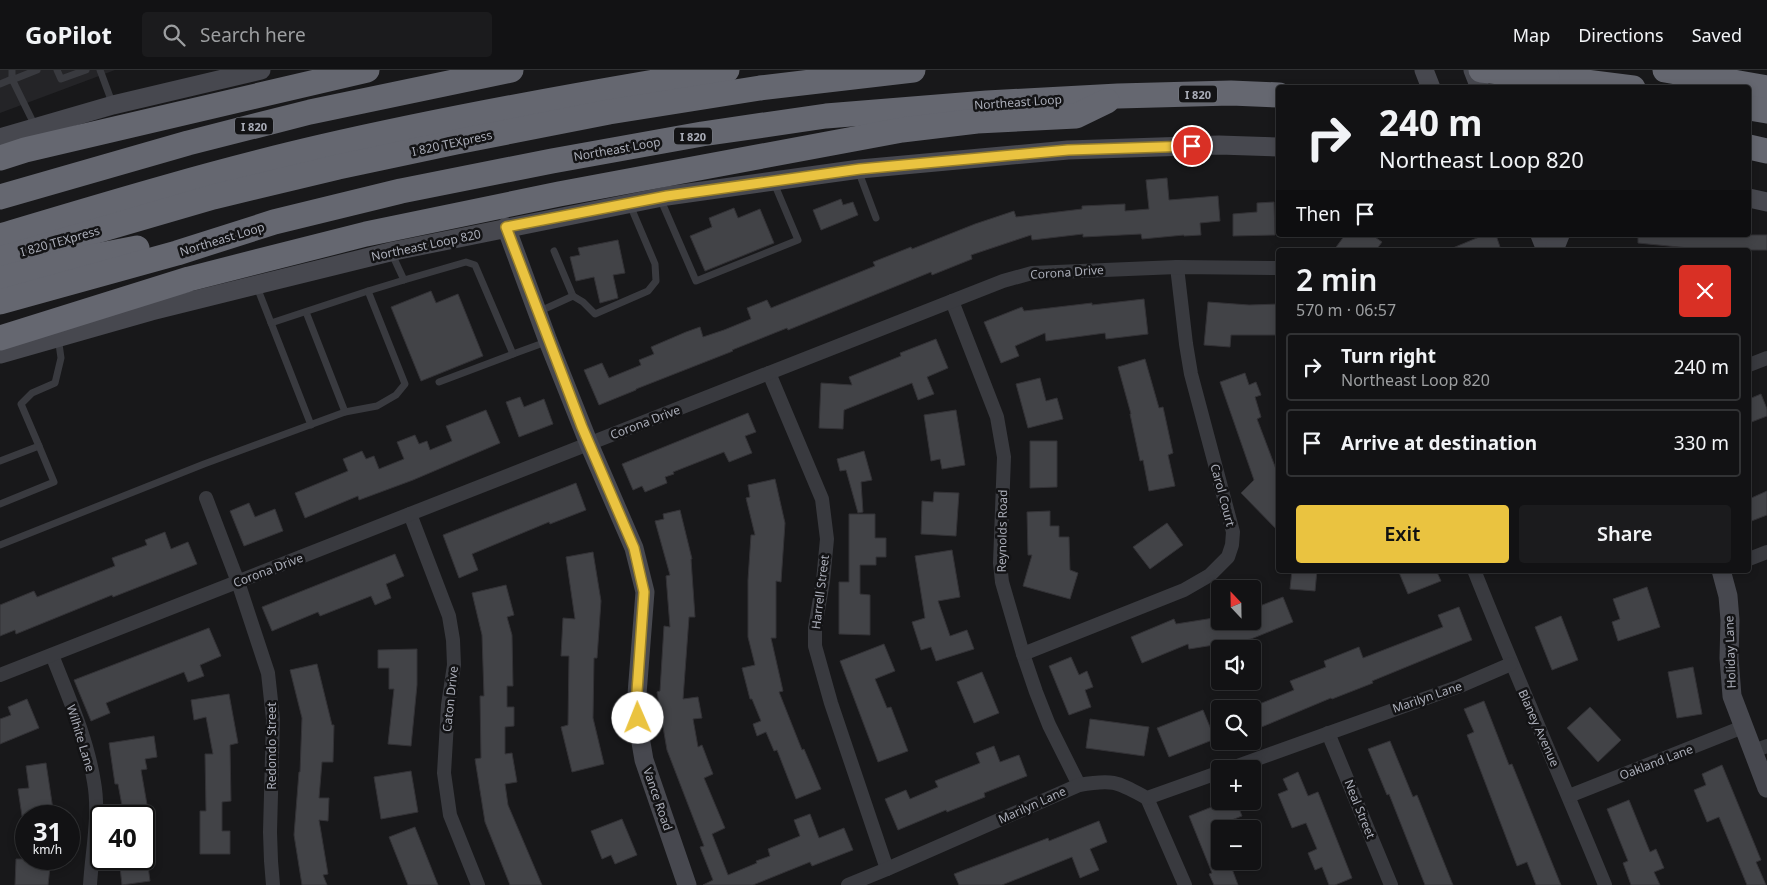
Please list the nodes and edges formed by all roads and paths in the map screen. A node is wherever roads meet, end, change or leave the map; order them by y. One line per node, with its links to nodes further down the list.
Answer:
1 (12, 70): 17 (lane)
2 (37, 70): 17 (lane)
3 (57, 70): 4 (lane)
4 (86, 70)
5 (100, 70): 28 (lane)
6 (261, 70): 16 (main road)
7 (367, 70): 36 (highway)
8 (511, 70): 39 (highway, I 820)
9 (727, 70): 47 (highway, I 820 TEXpress)
10 (914, 70): 50 (highway, I 820 TEXpress)
11 (1424, 70): 19 (main road)
12 (1474, 70): 20 (main road)
13 (1480, 70): 22 (highway, bridge)
14 (1516, 70): 21 (main road)
15 (1665, 70): 23 (highway)
16 (216, 75): 28 (main road)
17 (12, 80): 18 (lane); 31 (lane)
18 (0, 84)
19 (1430, 85)
20 (1479, 85)
21 (1522, 85)
22 (1610, 85)
23 (1750, 85)
24 (1751, 85): 25 (highway)
25 (1767, 88)
26 (1276, 95): 27 (highway, Northeast Loop / I 820)
27 (1118, 96): 45 (highway, Northeast Loop / I 820); 64 (highway)
28 (113, 104): 31 (main road)
29 (1751, 108): 30 (highway)
30 (1767, 111)
31 (36, 126): 32 (main road)
32 (0, 138)
33 (1276, 147): 37 (main road, Northeast Loop 820)
34 (1751, 147): 35 (highway)
35 (1767, 150)
36 (0, 158)
37 (858, 170): 38 (main road, Northeast Loop 820); 44 (lane)
38 (774, 181): 40 (main road, Northeast Loop 820); 40 (lane)
39 (0, 197)
40 (660, 197): 43 (main road, Northeast Loop 820)
41 (1751, 198): 42 (main road)
42 (1767, 202)
43 (630, 203): 46 (main road, Northeast Loop 820); 57 (lane)
44 (876, 218)
45 (274, 222): 53 (highway); 59 (highway, Northeast Loop / I 820)
46 (506, 227): 49 (main road, Northeast Loop 820); 61 (main road, Vance Road)
47 (0, 236)
48 (554, 251): 57 (lane)
49 (391, 252): 54 (lane); 55 (main road, Northeast Loop 820)
50 (0, 259)
51 (1176, 267): 52 (street, Corona Drive); 58 (street, Corona Drive); 87 (street, Carol Court)
52 (1276, 268)
53 (0, 280)
54 (404, 280): 56 (lane); 67 (lane)
55 (256, 284): 62 (lane); 63 (main road, Northeast Loop 820)
56 (368, 291): 60 (lane); 72 (lane)
57 (573, 296): 61 (lane)
58 (952, 301): 70 (street, Corona Drive); 87 (street, Reynolds Road)
59 (0, 302)
60 (306, 312): 62 (lane); 72 (lane)
61 (538, 312): 65 (main road, Vance Road)
62 (271, 323): 73 (lane)
63 (58, 337): 66 (main road, Northeast Loop 820); 75 (lane)
64 (0, 338)
65 (548, 341): 67 (lane); 74 (main road, Vance Road)
66 (0, 354)
67 (512, 354): 71 (lane)
68 (1767, 358): 69 (street)
69 (1751, 365)
70 (769, 374): 74 (street, Corona Drive); 99 (street, Harrell Street)
71 (439, 382)
72 (345, 412): 73 (lane)
73 (311, 425): 80 (lane)
74 (589, 444): 79 (street, Corona Drive); 103 (main road, Vance Road)
75 (39, 446): 76 (lane); 78 (lane)
76 (0, 461)
77 (206, 498): 85 (street, Redondo Street)
78 (0, 504)
79 (410, 514): 85 (street, Corona Drive); 102 (street, Caton Drive)
80 (0, 545)
81 (1767, 552): 82 (street)
82 (1751, 558)
83 (1475, 573): 88 (street, Blaney Avenue)
84 (1723, 573): 90 (main road, Holiday Lane)
85 (238, 582): 86 (street, Corona Drive); 101 (street, Redondo Street)
86 (52, 654): 89 (street, Corona Drive); 100 (street, Wilhite Lane)
87 (1023, 654): 95 (street, Reynolds Road)
88 (1511, 664): 91 (street, Marilyn Lane); 97 (street, Blaney Avenue)
89 (0, 675)
90 (1744, 727): 92 (main road, Holiday Lane); 97 (street, Oakland Lane)
91 (1328, 733): 93 (street, Marilyn Lane); 106 (street, Neal Street)
92 (1760, 749): 96 (main road, Holiday Lane)
93 (1254, 760)
94 (1211, 775): 98 (street)
95 (1079, 785): 98 (street, Marilyn Lane); 99 (street, Marilyn Lane)
96 (1767, 788)
97 (1569, 796): 107 (street, Blaney Avenue)
98 (1147, 798): 105 (street)
99 (887, 869): 104 (street, Marilyn Lane)
100 (90, 885)
101 (273, 885)
102 (478, 885)
103 (687, 885)
104 (848, 885)
105 (1185, 885)
106 (1391, 885)
107 (1605, 885)

